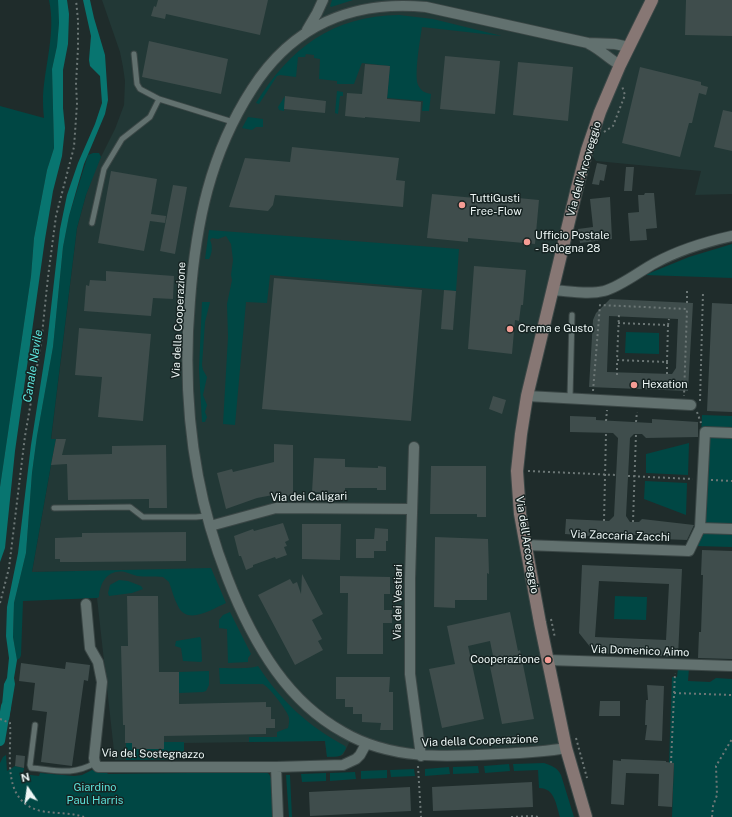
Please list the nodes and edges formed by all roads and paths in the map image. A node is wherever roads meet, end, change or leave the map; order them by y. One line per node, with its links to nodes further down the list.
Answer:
1 (76, 0): 56 (path)
2 (323, 0): 5 (street)
3 (652, 0): 7 (street, Via dell'Arcoveggio)
4 (400, 2): 5 (street, Via della Cooperazione); 6 (street, Via della Cooperazione)
5 (306, 31): 12 (street, Via della Cooperazione)
6 (588, 44): 7 (street, Via della Cooperazione); 9 (street, Via della Cooperazione)
7 (629, 47): 9 (street, Via dell'Arcoveggio)
8 (134, 54): 11 (lane)
9 (620, 65): 16 (street, Via dell'Arcoveggio)
10 (622, 83): 13 (path)
11 (159, 99): 12 (lane); 14 (lane)
12 (232, 122): 50 (street, Via della Cooperazione)
13 (600, 135)
14 (92, 223)
15 (732, 236): 16 (street)
16 (552, 290): 31 (street, Via dell'Arcoveggio)
17 (687, 291): 19 (path)
18 (703, 292): 33 (path)
19 (687, 303)
20 (619, 314): 23 (path)
21 (572, 315): 32 (lane)
22 (669, 318): 24 (path)
23 (618, 323): 24 (path); 25 (path)
24 (668, 325): 26 (path)
25 (617, 360): 26 (path); 27 (path)
26 (667, 362): 28 (path)
27 (617, 374)
28 (667, 374)
29 (593, 387): 30 (path)
30 (684, 391)
31 (527, 396): 32 (street); 55 (street, Via dell'Arcoveggio)
32 (570, 398): 33 (street)
33 (693, 406): 34 (path)
34 (705, 432): 37 (street); 46 (street)
35 (606, 433): 41 (path)
36 (636, 434): 44 (path)
37 (732, 434)
38 (414, 447): 49 (street, Via dei Vestiari)
39 (528, 464): 40 (path)
40 (528, 471): 41 (path); 45 (path)
41 (605, 475): 42 (path); 51 (path)
42 (616, 475)
43 (628, 476): 44 (path)
44 (634, 476): 46 (path); 52 (path)
45 (528, 477)
46 (703, 480): 47 (path); 53 (street)
47 (732, 481)
48 (54, 508): 50 (lane)
49 (412, 509): 50 (street, Via dei Caligari); 70 (street, Via dei Vestiari)
50 (208, 521): 68 (street, Via della Cooperazione)
51 (604, 521)
52 (633, 522)
53 (700, 528): 54 (street); 55 (street, Via Zaccaria Zacchi)
54 (732, 529)
55 (525, 545): 59 (street, Via dell'Arcoveggio)
56 (0, 603)
57 (86, 604): 71 (street, Via del Sostegnazzo)
58 (550, 616): 59 (path)
59 (553, 660): 60 (street, Via Domenico Aimo); 69 (street, Via dell'Arcoveggio)
60 (676, 664): 61 (street, Via Domenico Aimo); 62 (path)
61 (732, 666)
62 (674, 693): 63 (path); 72 (path)
63 (732, 695)
64 (0, 719): 76 (path)
65 (35, 725): 71 (lane)
66 (576, 737): 75 (path)
67 (732, 740): 82 (path)
68 (366, 744): 70 (street, Via della Cooperazione); 74 (street, Via del Sostegnazzo)
69 (566, 748): 70 (street, Via della Cooperazione); 81 (street, Via dell'Arcoveggio)
70 (421, 756)
71 (95, 763): 74 (street, Via del Sostegnazzo)
72 (671, 763)
73 (418, 766): 78 (path)
74 (276, 767): 77 (street)
75 (588, 781)
76 (84, 817)
77 (278, 817)
78 (421, 817)
79 (511, 817): 80 (path)
80 (538, 817)
81 (586, 817)
82 (712, 817)

